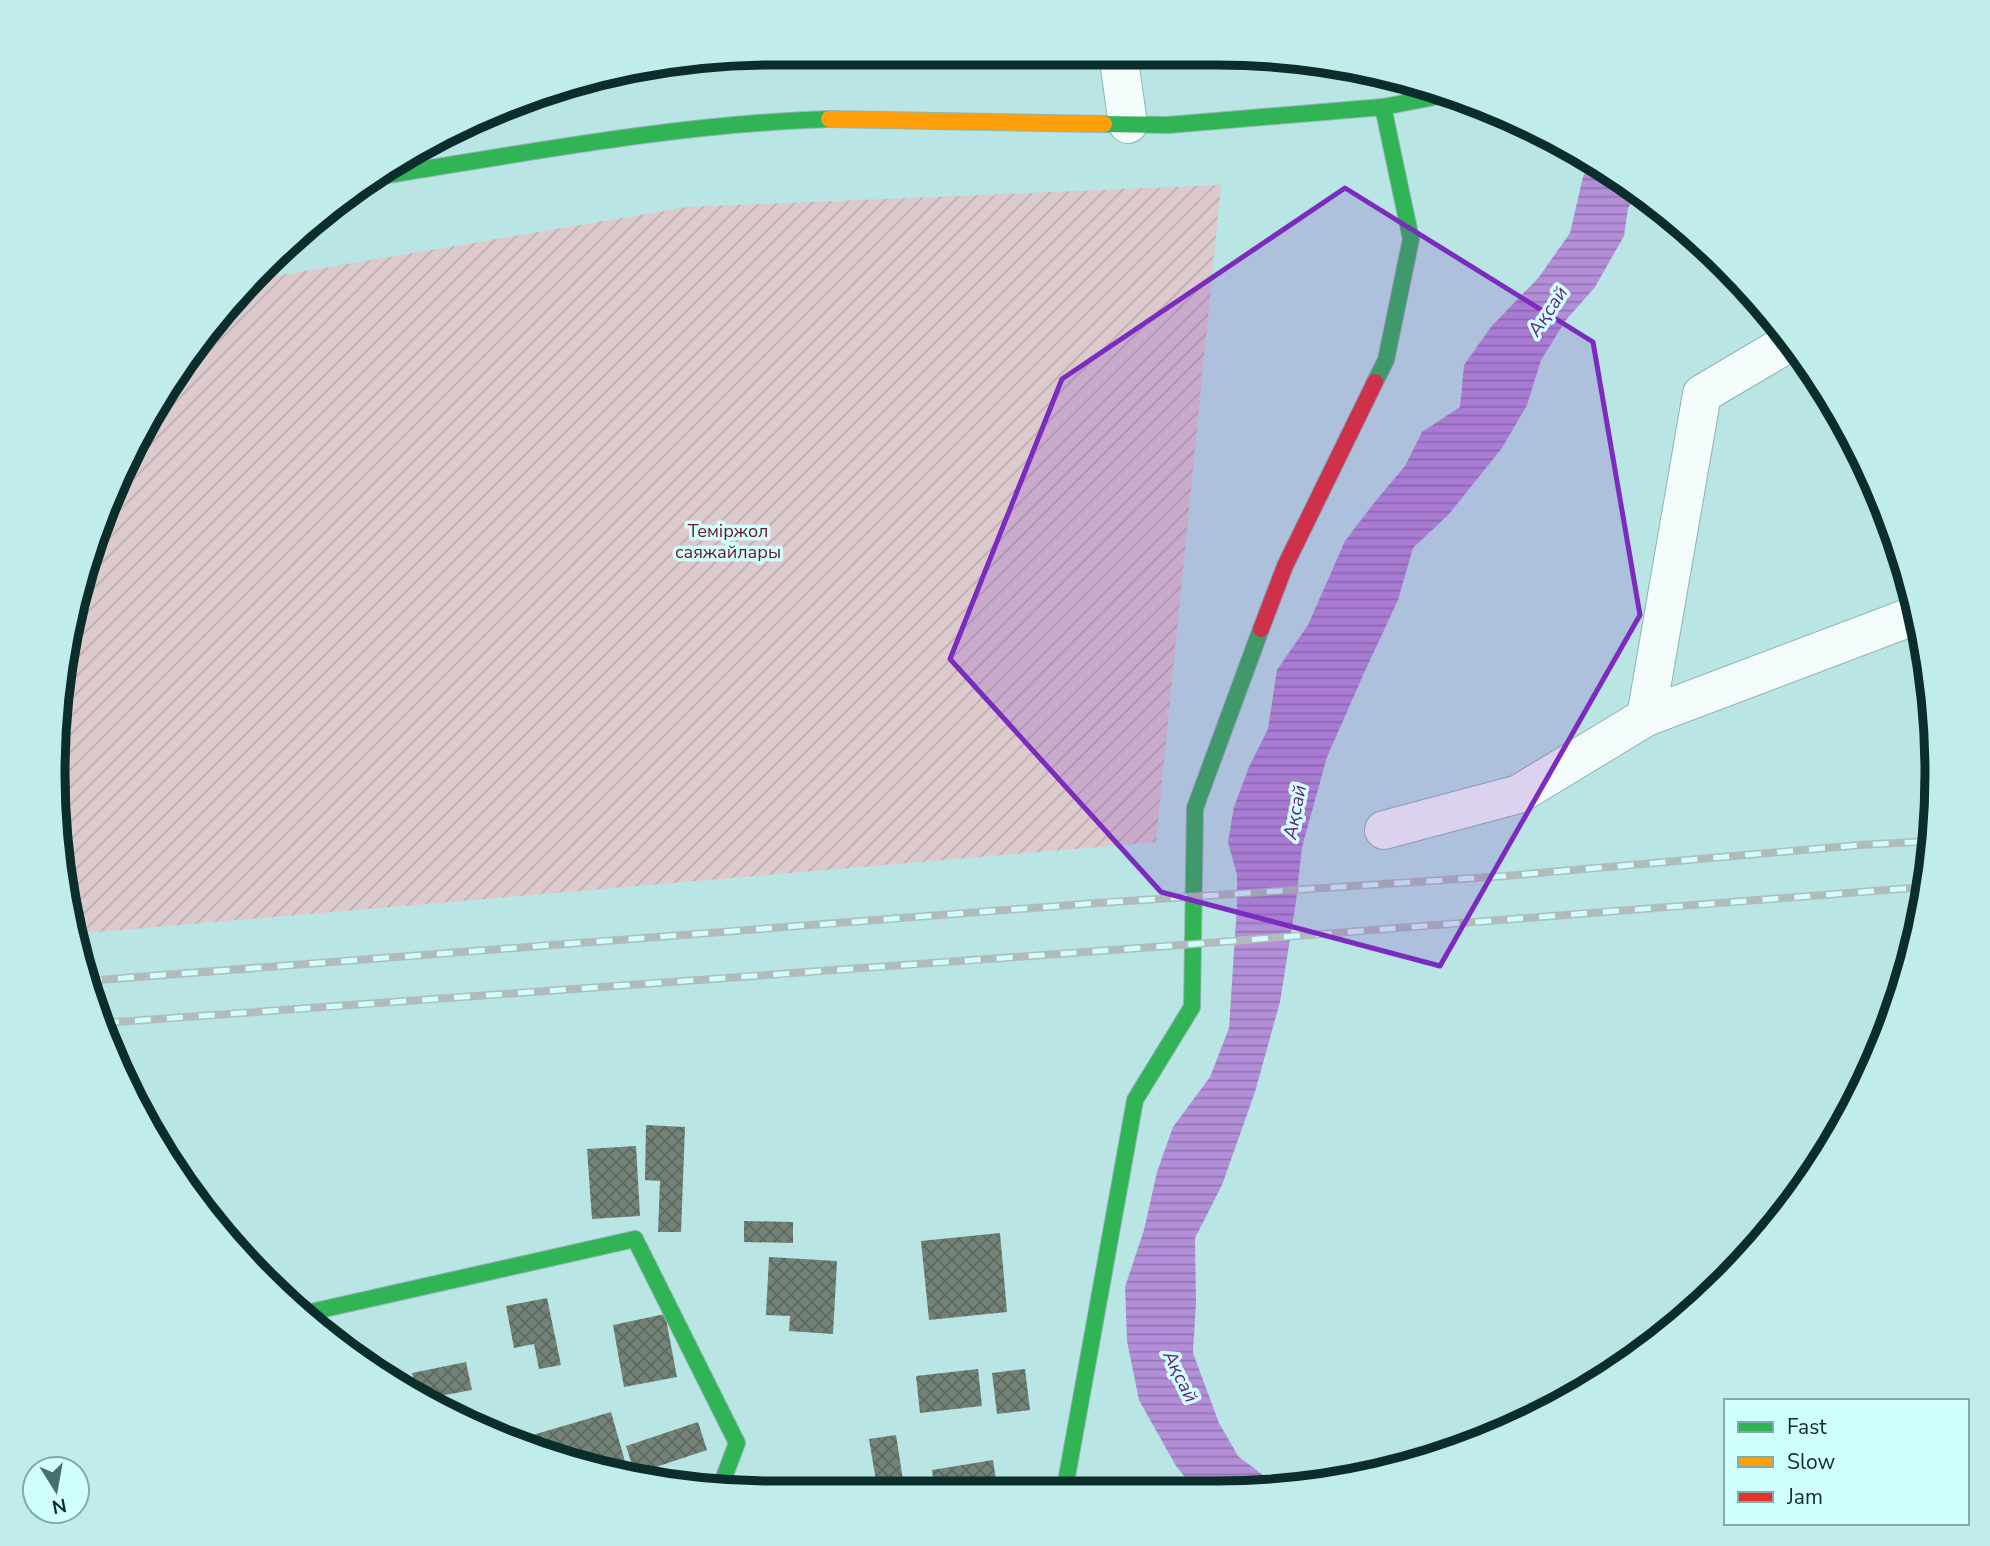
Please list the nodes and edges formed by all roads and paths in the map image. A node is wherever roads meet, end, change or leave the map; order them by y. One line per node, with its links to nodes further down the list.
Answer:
1 (1120, 65): 4 (street)
2 (1430, 98): 3 (street)
3 (1383, 107): 4 (street); 12 (street)
4 (1128, 124): 5 (street)
5 (397, 174)
6 (1782, 347): 8 (street)
7 (1908, 618): 8 (street)
8 (1646, 717): 9 (street)
9 (1384, 830)
10 (314, 1311): 11 (street)
11 (723, 1480)
12 (1066, 1481)

